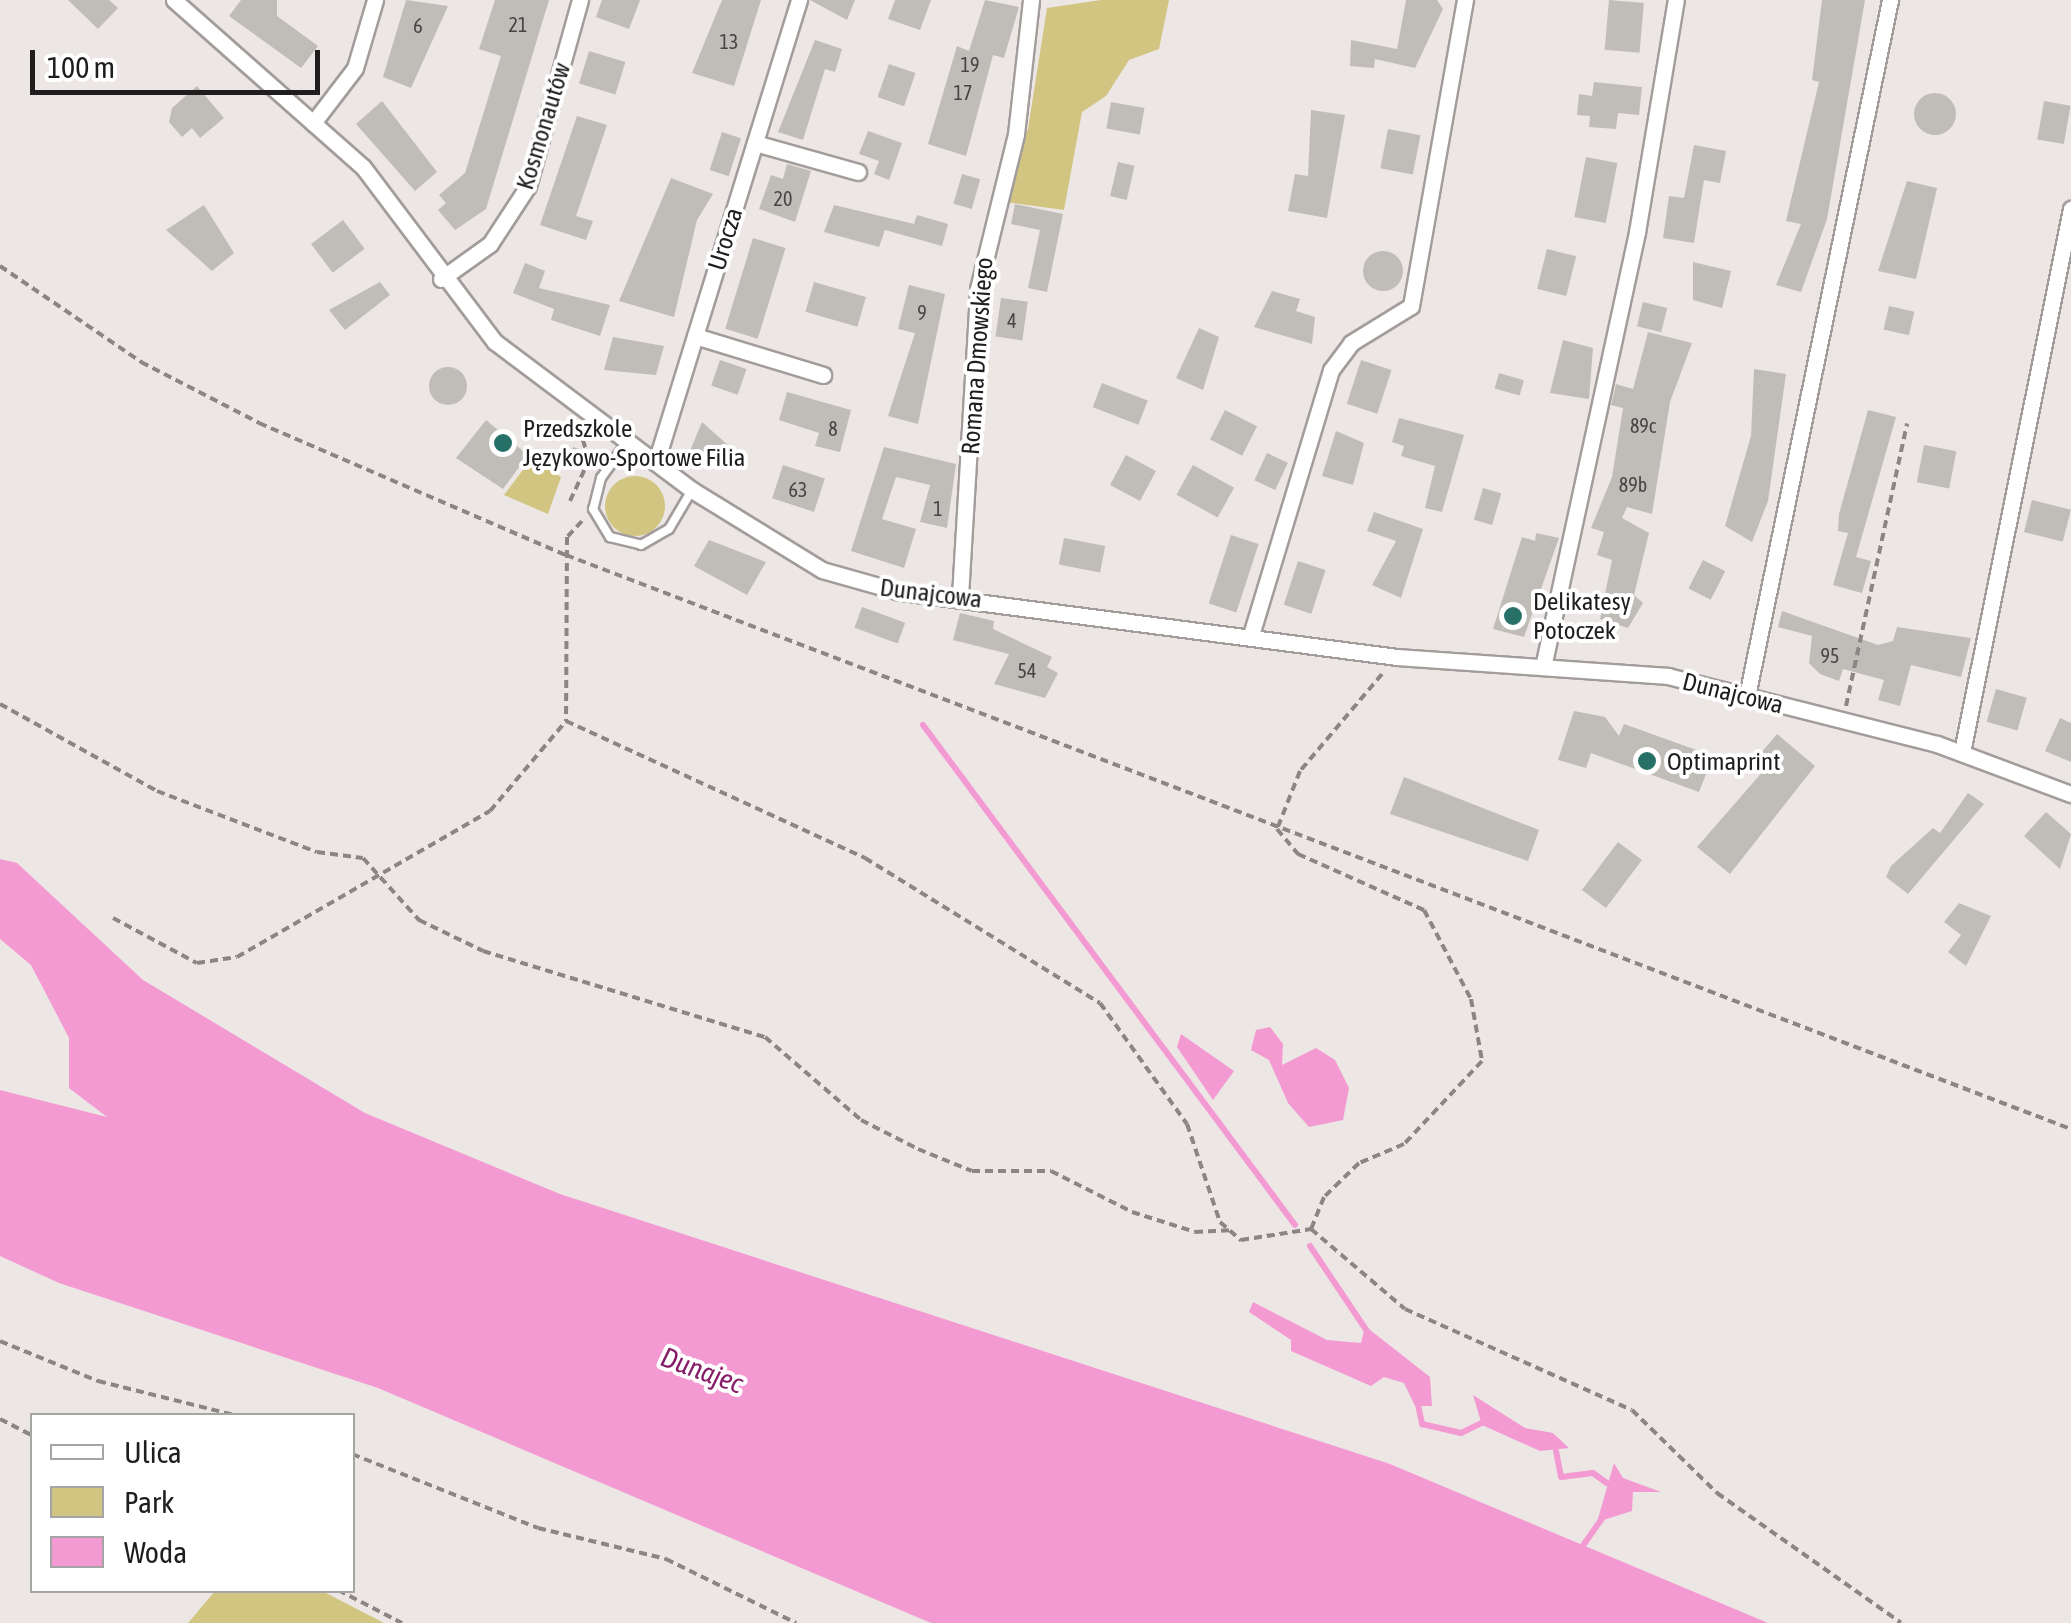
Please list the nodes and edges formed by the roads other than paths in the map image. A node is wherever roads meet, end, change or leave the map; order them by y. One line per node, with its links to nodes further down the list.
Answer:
1 (174, 0): 9 (street, Dunajcowa)
2 (374, 0): 9 (street)
3 (580, 0): 13 (street, Kosmonautów)
4 (799, 0): 10 (street, Urocza)
5 (1031, 0): 19 (street, Romana Dmowskiego)
6 (1465, 0): 20 (street)
7 (1676, 0): 21 (street)
8 (1890, 0): 22 (street)
9 (313, 122): 13 (street, Dunajcowa)
10 (755, 143): 11 (street); 14 (street, Urocza)
11 (858, 172)
12 (2071, 209): 23 (street)
13 (441, 278): 16 (street, Dunajcowa)
14 (695, 336): 15 (street); 17 (street, Urocza)
15 (823, 375)
16 (627, 442): 17 (street, Dunajcowa); 18 (lane)
17 (656, 462): 18 (street, Dunajcowa)
18 (692, 490): 19 (street, Dunajcowa)
19 (960, 596): 20 (street, Dunajcowa)
20 (1251, 634): 21 (street, Dunajcowa)
21 (1543, 667): 22 (street, Dunajcowa)
22 (1747, 696): 23 (street, Dunajcowa)
23 (1962, 752): 24 (street, Dunajcowa)
24 (2071, 794)

